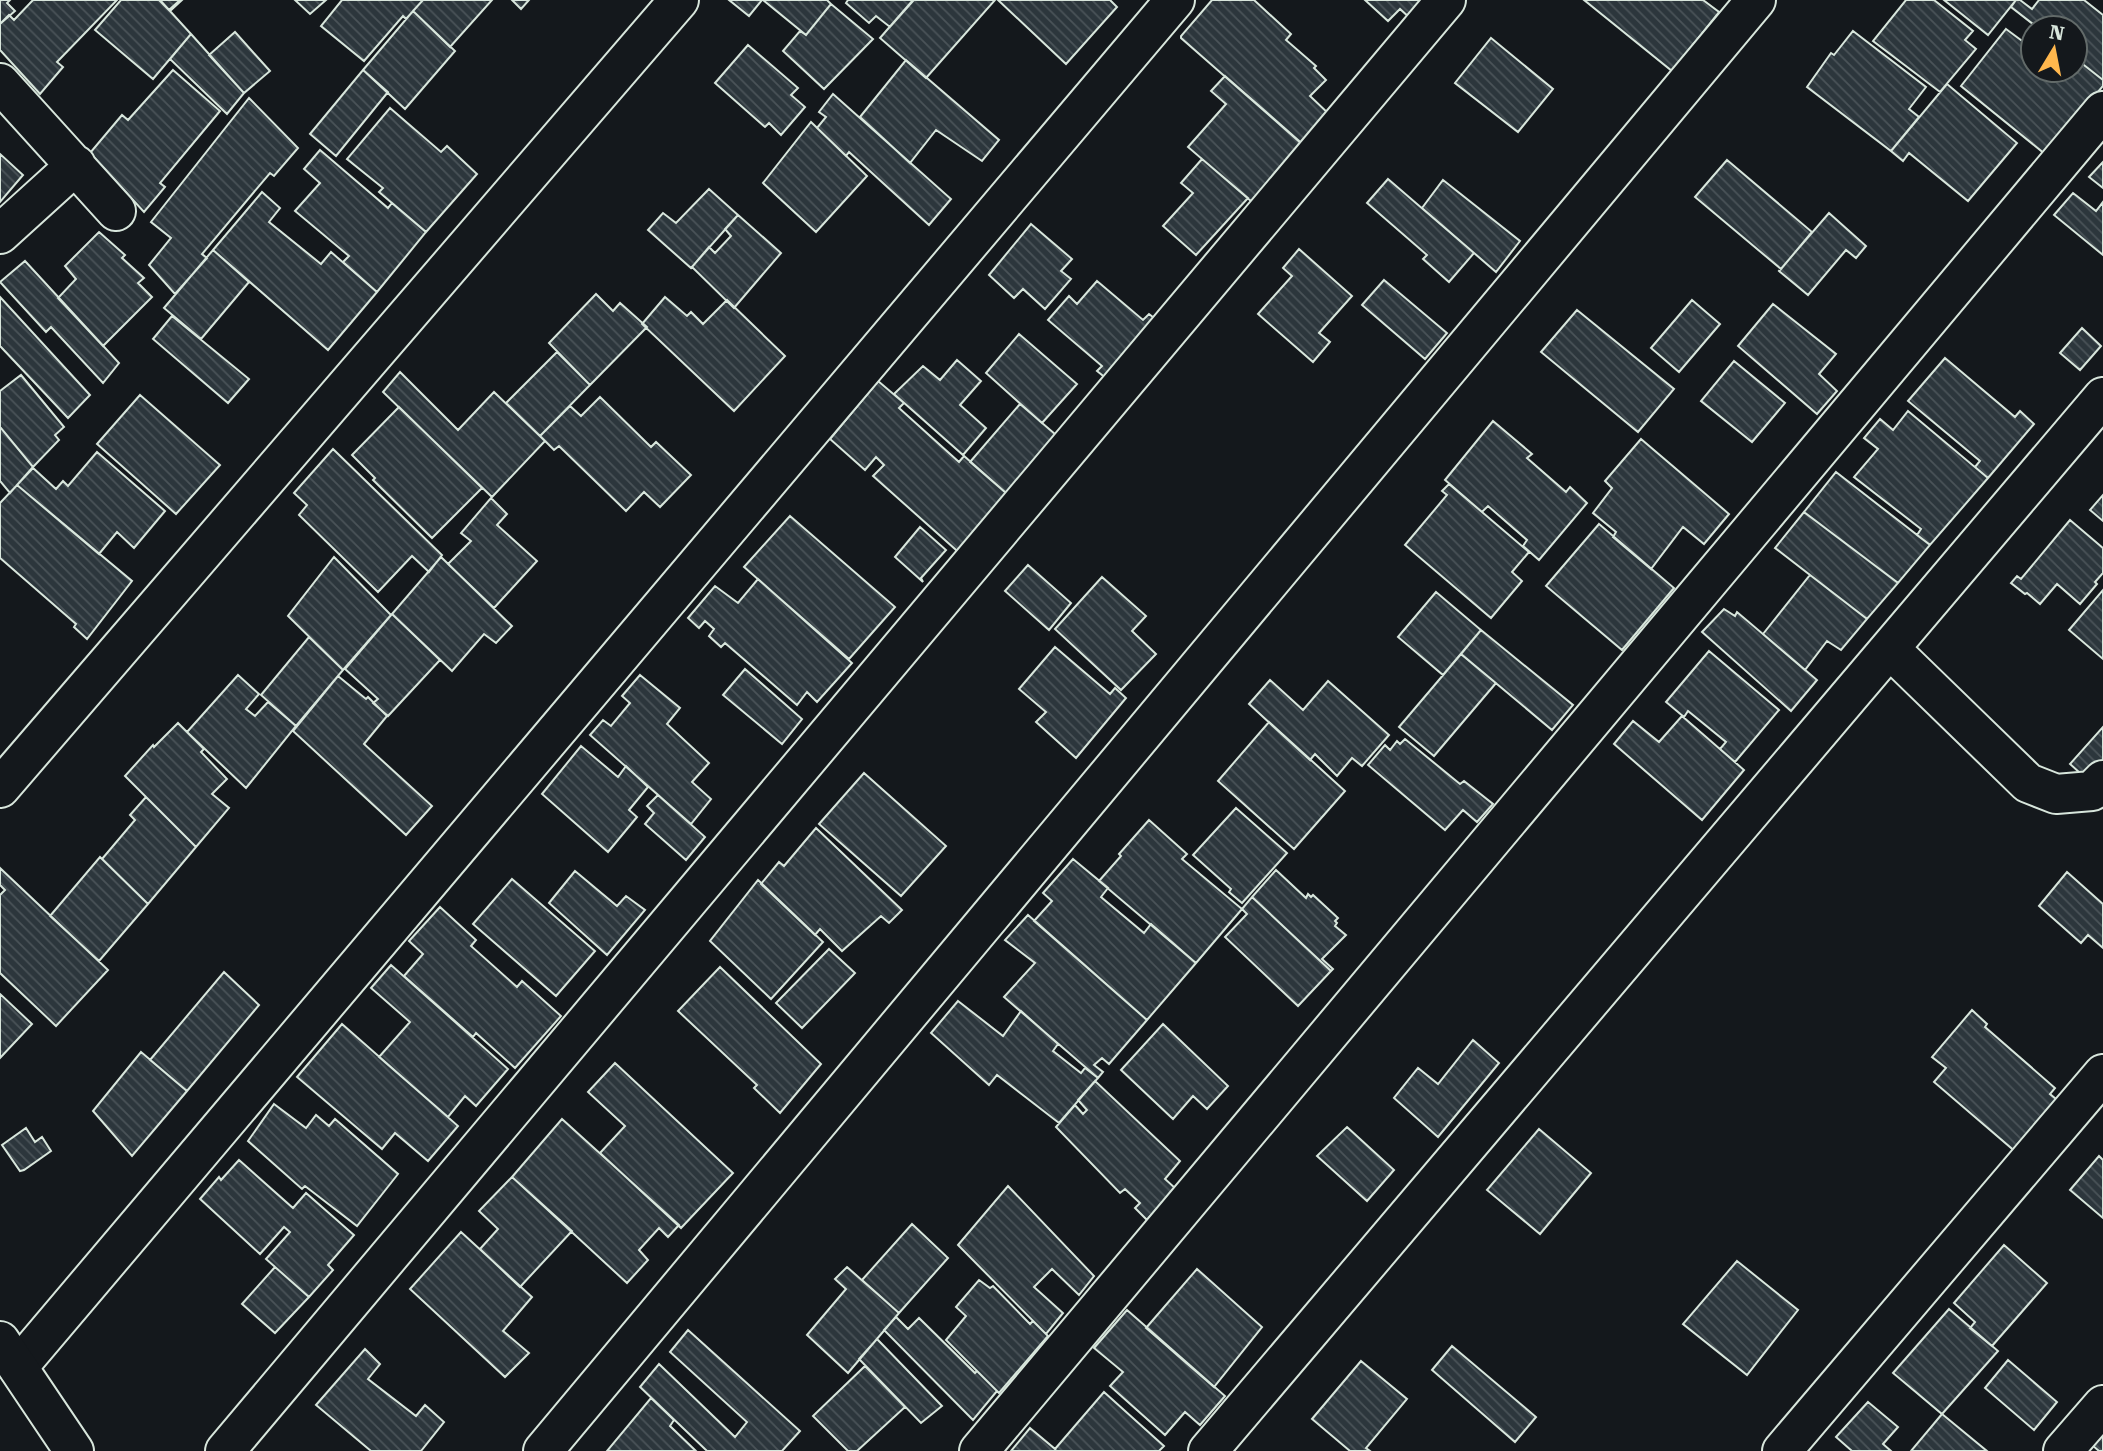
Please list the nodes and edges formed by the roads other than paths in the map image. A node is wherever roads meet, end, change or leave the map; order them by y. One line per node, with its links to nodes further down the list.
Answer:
1 (679, 0): 13 (street)
2 (1175, 0): 15 (street)
3 (1447, 0): 18 (street)
4 (1756, 0): 19 (street)
5 (0, 83): 7 (street)
6 (2103, 111): 20 (street)
7 (76, 166): 8 (street); 9 (street)
8 (117, 211)
9 (0, 234)
10 (2103, 397): 11 (street)
11 (1889, 649): 12 (street); 21 (street)
12 (2103, 780)
13 (0, 788)
14 (2103, 1074): 22 (street)
15 (9, 1354): 17 (street)
16 (2103, 1405): 23 (street)
17 (74, 1451)
18 (225, 1451)
19 (543, 1451)
20 (979, 1451)
21 (1208, 1451)
22 (1782, 1451)
23 (2063, 1451)

